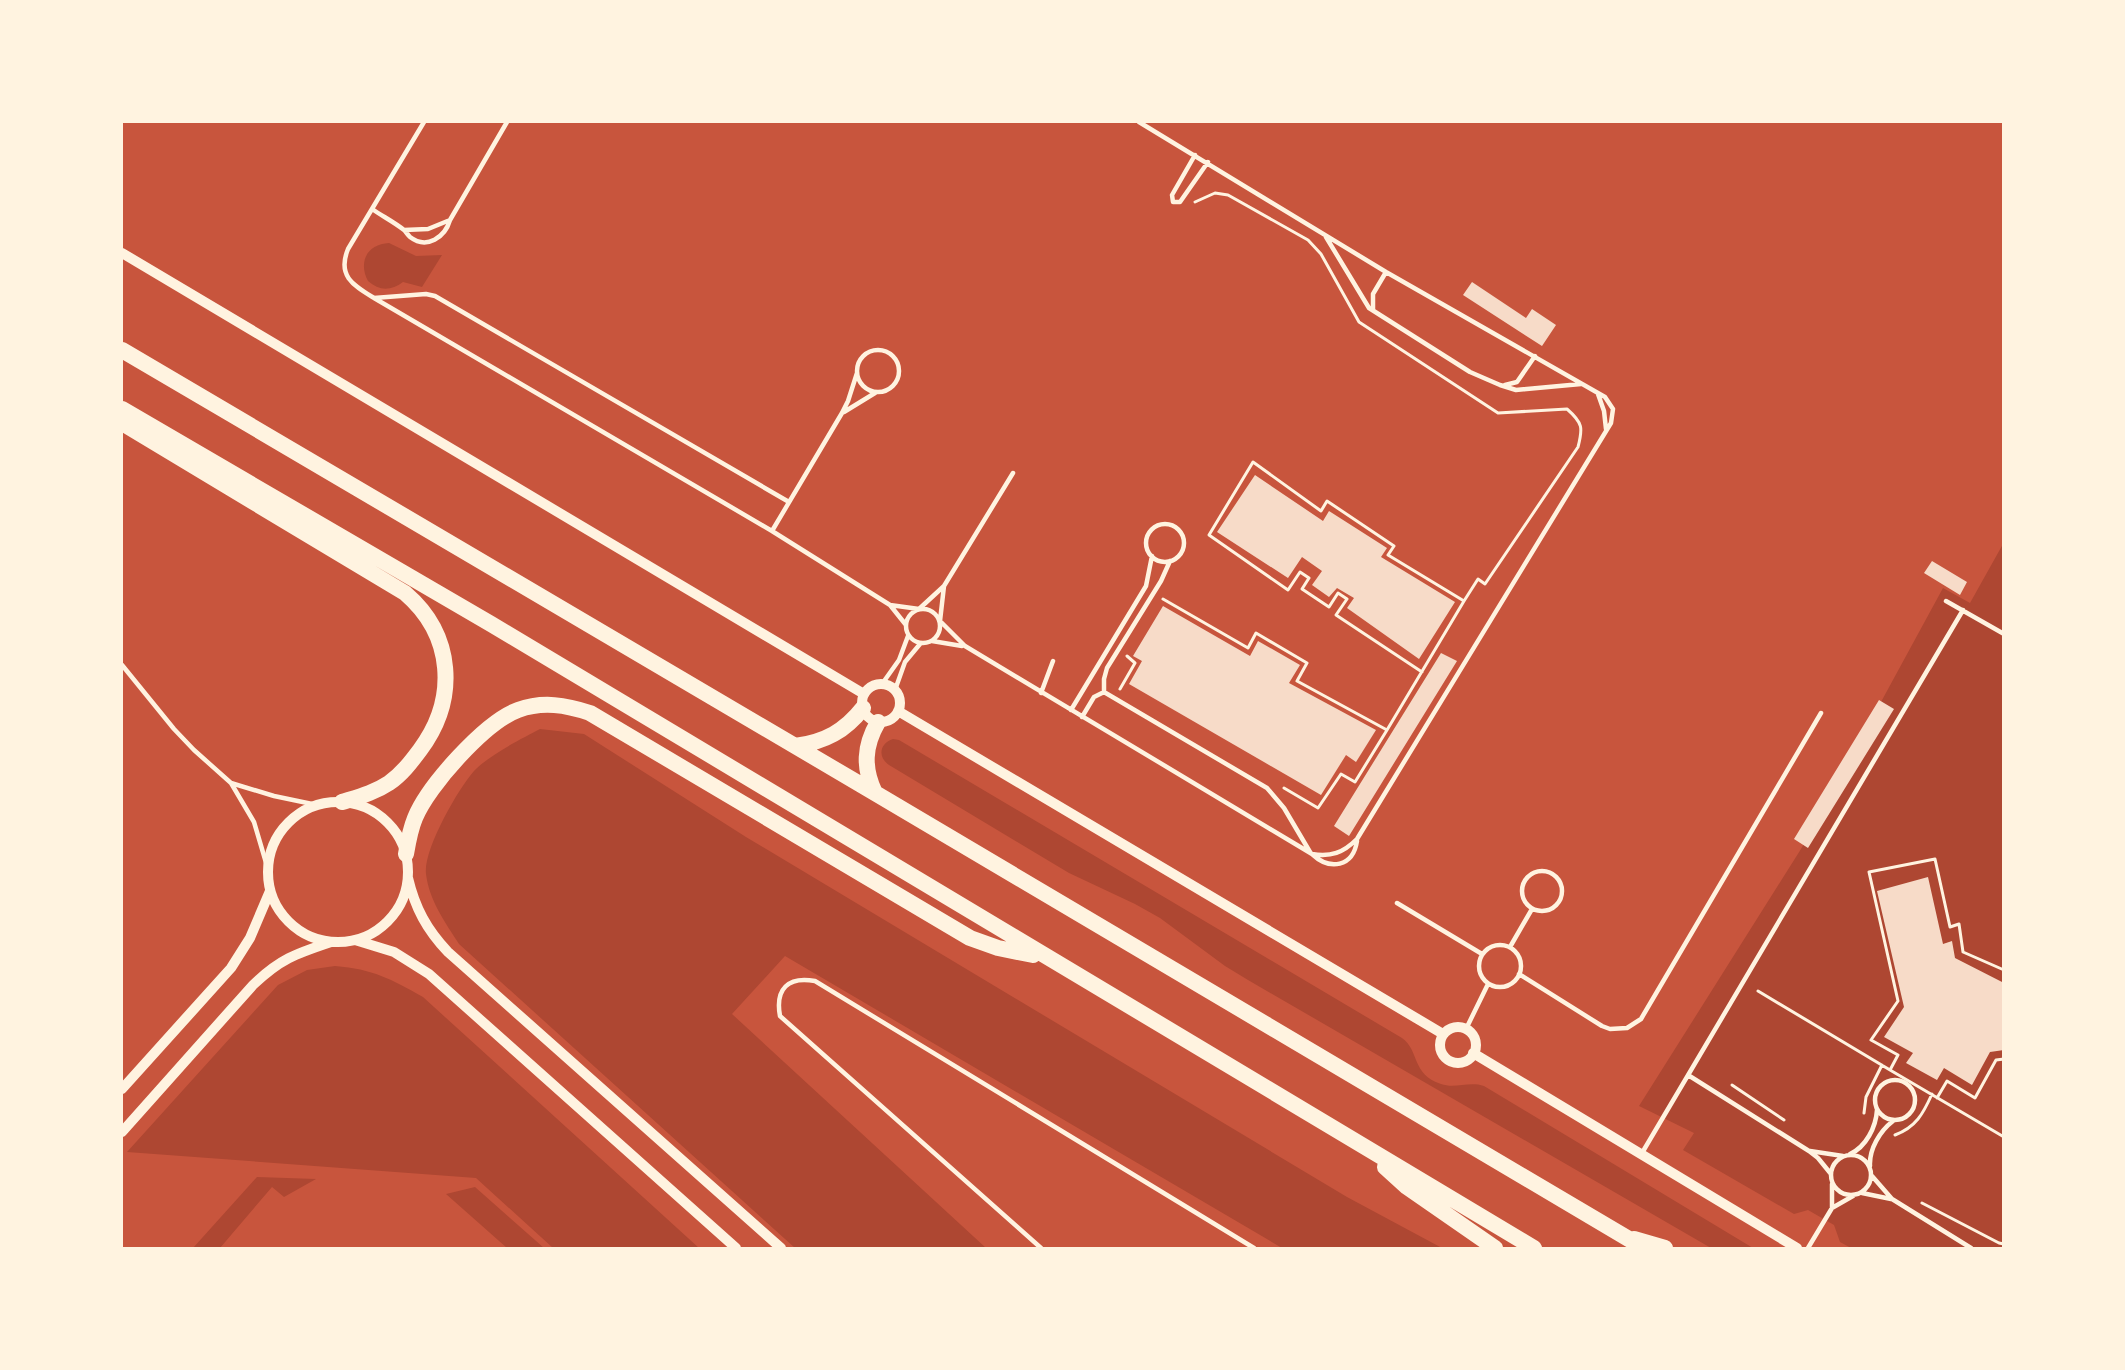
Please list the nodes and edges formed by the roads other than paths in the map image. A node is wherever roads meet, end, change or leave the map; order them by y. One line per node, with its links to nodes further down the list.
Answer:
1 (424, 122): 6 (lane)
2 (507, 122): 7 (lane)
3 (1139, 122): 4 (lane)
4 (1195, 155): 5 (lane); 5 (lane)
5 (1208, 162): 9 (lane)
6 (372, 209): 8 (lane); 12 (lane)
7 (450, 220): 8 (lane); 8 (lane)
8 (404, 230)
9 (1325, 234): 11 (lane); 13 (lane)
10 (122, 253): 49 (street)
11 (1386, 272): 13 (lane); 15 (lane)
12 (374, 298): 26 (lane); 27 (lane)
13 (1374, 311): 18 (lane)
14 (122, 350): 55 (highway)
15 (1535, 356): 17 (lane); 18 (lane)
16 (857, 374): 19 (lane); 19 (lane); 22 (lane)
17 (1581, 384): 18 (lane); 20 (lane)
18 (1500, 385)
19 (876, 392): 22 (lane)
20 (1598, 394): 24 (lane); 24 (lane)
21 (122, 409): 72 (highway)
22 (842, 414): 26 (lane)
23 (122, 423): 58 (highway)
24 (1606, 429): 60 (lane)
25 (1013, 473): 30 (lane)
26 (789, 502): 27 (lane)
27 (772, 531): 32 (lane)
28 (1152, 556): 29 (lane); 29 (lane); 50 (lane)
29 (1170, 561): 47 (lane)
30 (944, 586): 33 (lane); 35 (lane)
31 (1946, 601): 34 (lane)
32 (890, 605): 33 (lane); 36 (lane)
33 (919, 609): 35 (lane); 36 (lane)
34 (1963, 610): 37 (lane); 78 (lane)
35 (940, 621): 39 (lane); 41 (lane)
36 (906, 625): 38 (lane)
37 (2004, 634)
38 (908, 636): 40 (lane); 42 (lane)
39 (932, 641): 40 (lane); 41 (lane)
40 (920, 644): 42 (lane)
41 (965, 646): 48 (lane)
42 (902, 661): 45 (lane); 46 (lane)
43 (1053, 661): 48 (lane)
44 (122, 665): 56 (lane)
45 (882, 684): 46 (street); 49 (street)
46 (895, 690): 51 (street)
47 (1104, 692): 53 (lane); 62 (lane)
48 (1041, 693): 50 (lane)
49 (863, 701): 54 (street); 55 (highway)
50 (1071, 710): 53 (lane)
51 (898, 711): 54 (street); 76 (street)
52 (1821, 713): 73 (lane)
53 (1082, 717): 62 (lane)
54 (878, 722): 57 (highway)
55 (795, 746): 57 (highway)
56 (231, 783): 59 (lane); 63 (lane)
57 (875, 793): 96 (highway)
58 (342, 802): 59 (street); 61 (street)
59 (318, 805): 63 (street)
60 (1357, 839): 62 (lane); 62 (lane)
61 (406, 854): 64 (street); 72 (highway)
62 (1311, 854)
63 (267, 866): 65 (street)
64 (408, 878): 68 (street); 98 (street)
65 (270, 891): 69 (street); 79 (street)
66 (1397, 903): 71 (lane)
67 (1532, 909): 67 (lane); 70 (lane)
68 (355, 940): 69 (street); 97 (street)
69 (331, 942): 82 (street)
70 (1510, 947): 71 (lane); 73 (lane)
71 (1482, 954): 74 (lane)
72 (1044, 957): 83 (highway)
73 (1519, 974): 74 (lane)
74 (1488, 984): 75 (lane)
75 (1466, 1029): 76 (street); 77 (street)
76 (1443, 1034): 77 (street)
77 (1473, 1053): 85 (street)
78 (1688, 1075): 84 (lane); 85 (lane)
79 (123, 1087)
80 (1877, 1110): 81 (lane); 81 (lane); 86 (lane)
81 (1893, 1121): 88 (lane)
82 (122, 1132)
83 (1365, 1147): 101 (highway); 102 (highway)
84 (1809, 1151): 87 (lane); 89 (lane)
85 (1642, 1154): 105 (street)
86 (1850, 1155): 87 (lane); 88 (lane)
87 (1843, 1156): 89 (lane)
88 (1870, 1166): 90 (lane)
89 (1831, 1174): 91 (lane)
90 (1872, 1176): 92 (lane); 94 (lane)
91 (1832, 1181): 93 (lane); 95 (lane)
92 (1862, 1193): 93 (lane); 94 (lane)
93 (1855, 1195): 95 (lane)
94 (1892, 1199): 107 (lane)
95 (1832, 1208): 106 (lane)
96 (1624, 1236): 103 (highway); 104 (highway)
97 (736, 1248)
98 (781, 1248)
99 (1041, 1248): 100 (lane)
100 (1254, 1248)
101 (1495, 1248)
102 (1534, 1248)
103 (1644, 1248)
104 (1665, 1248)
105 (1797, 1248)
106 (1808, 1248)
107 (1971, 1248)

